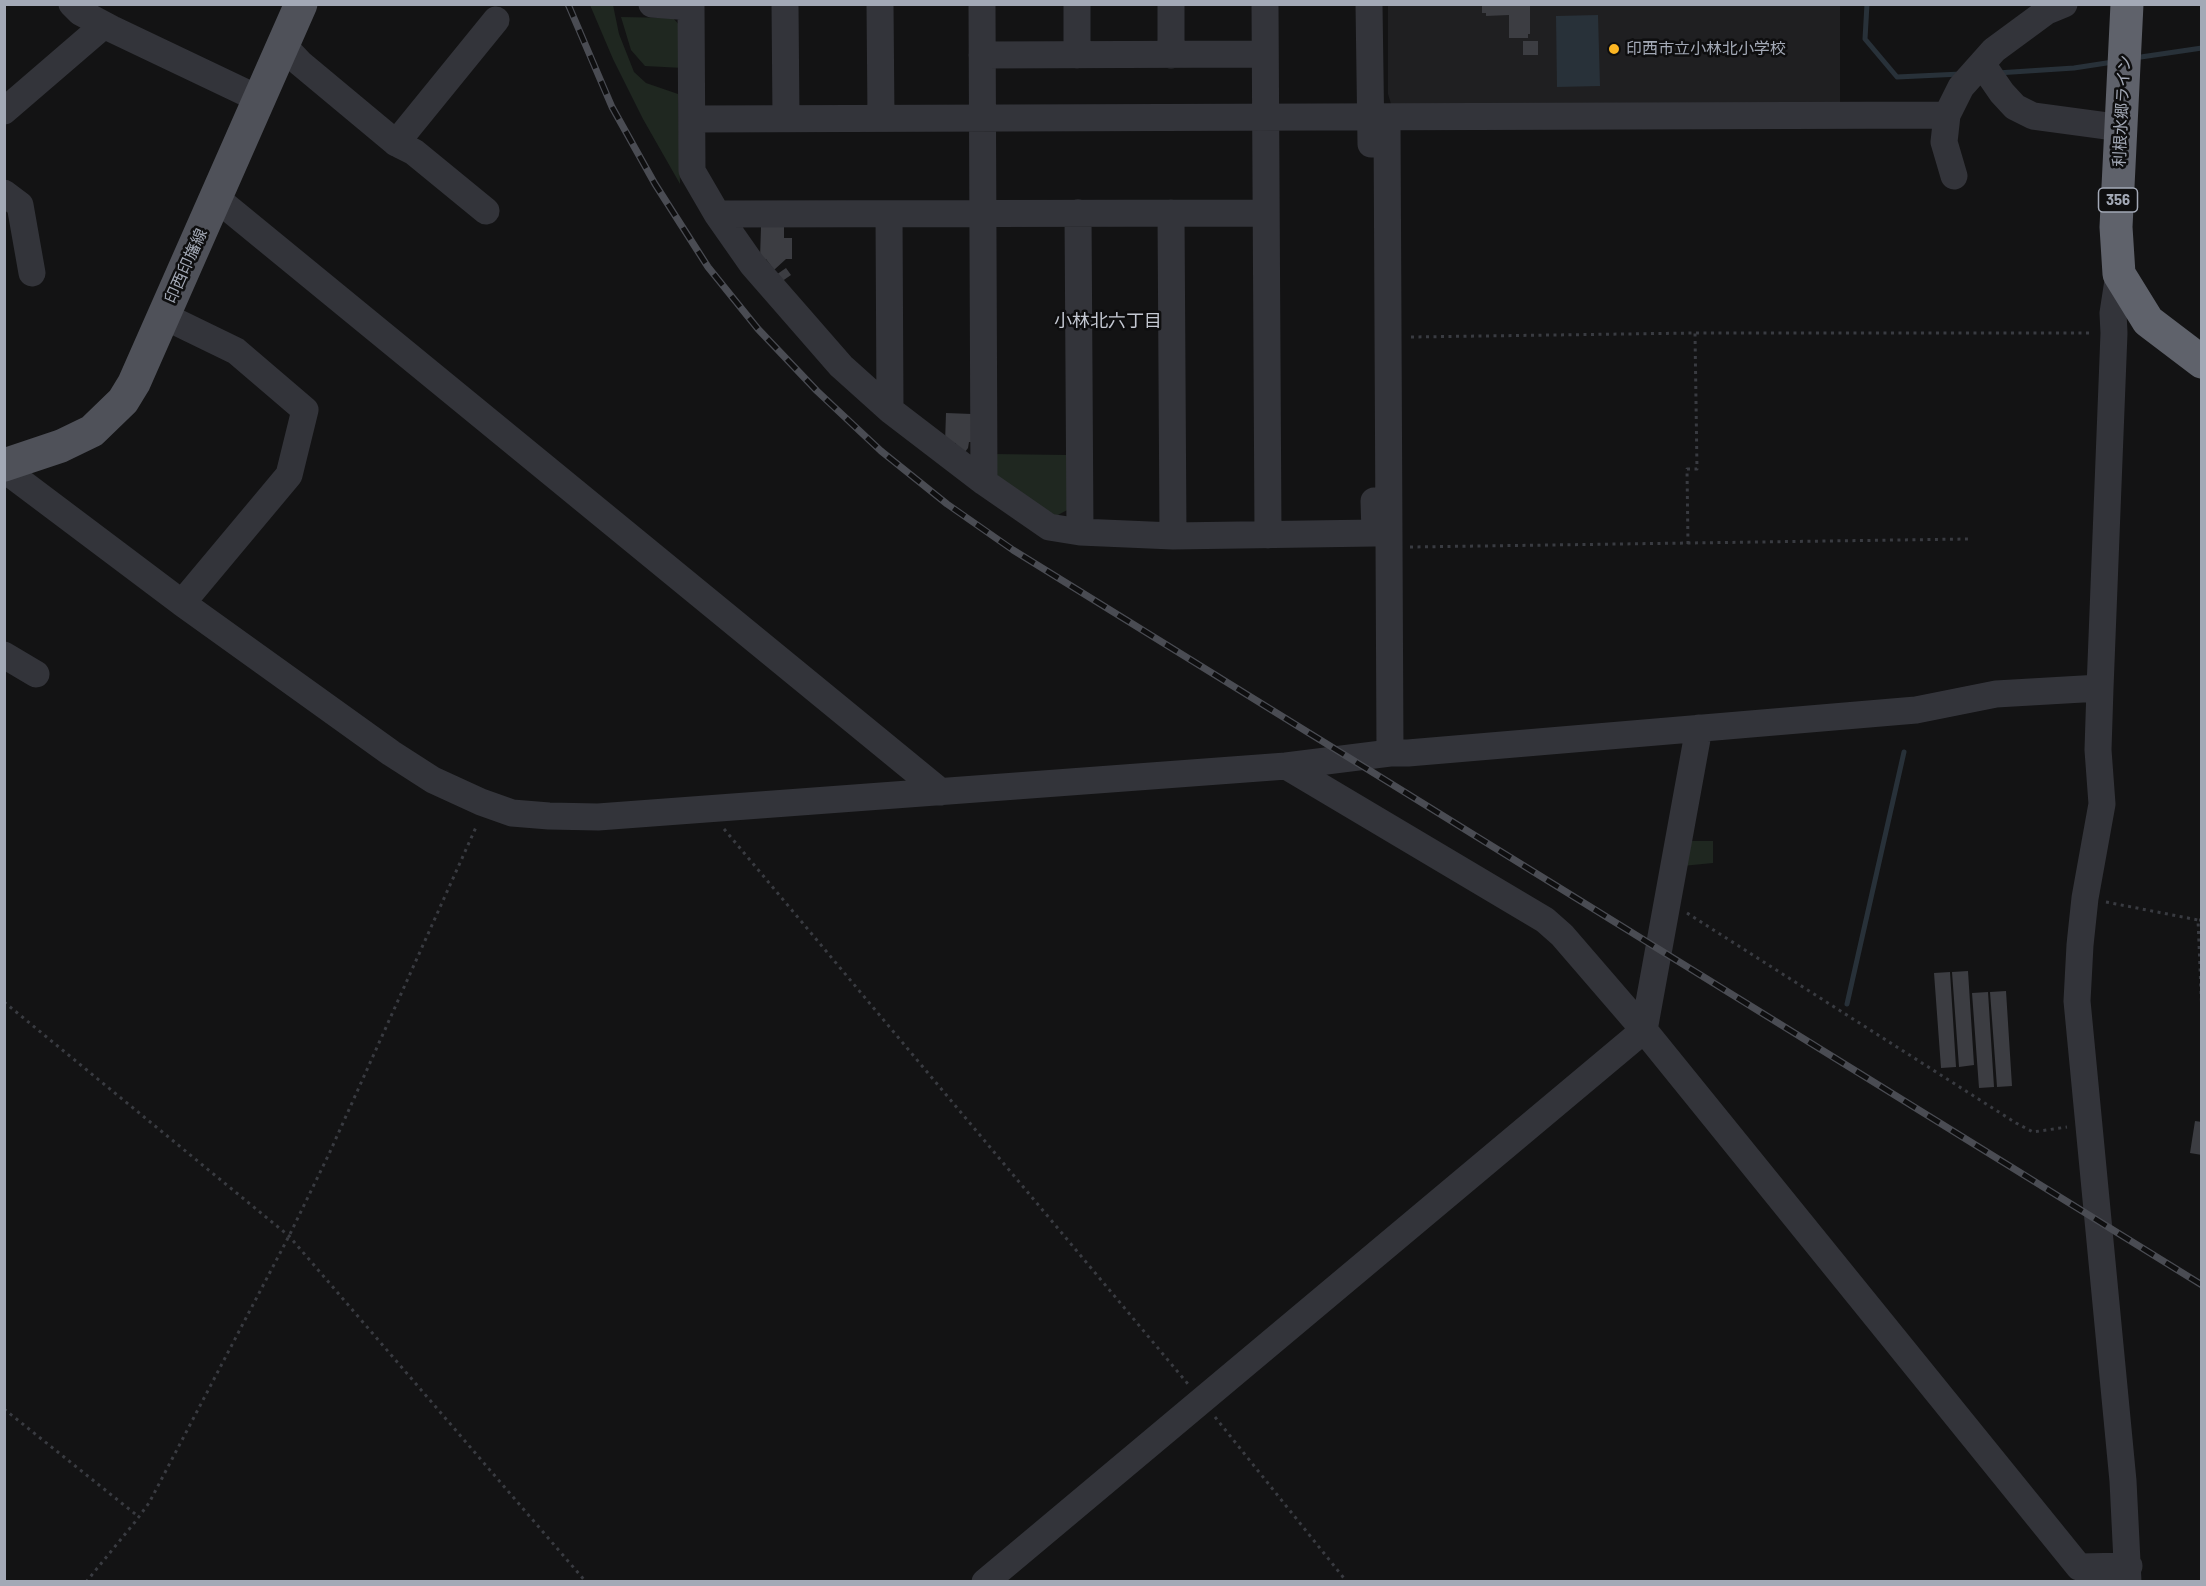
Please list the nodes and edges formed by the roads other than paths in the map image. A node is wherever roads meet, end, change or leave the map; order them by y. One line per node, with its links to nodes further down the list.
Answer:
1 (72, 4): 15 (street)
2 (301, 4): 16 (main road, 印西印旛線)
3 (652, 4): 13 (street)
4 (786, 4): 27 (street)
5 (880, 4): 28 (street)
6 (982, 4): 18 (street)
7 (1077, 4): 19 (street)
8 (1171, 4): 20 (street)
9 (1265, 4): 17 (street)
10 (1370, 4): 26 (street)
11 (2064, 4): 21 (street)
12 (2127, 4): 31 (highway, 利根水郷ライン / 356)
13 (691, 6): 30 (street)
14 (496, 20): 32 (street)
15 (104, 25): 22 (street); 23 (street)
16 (283, 45): 22 (main road, 印西印旛線); 32 (street)
17 (1265, 54): 20 (street); 25 (street)
18 (982, 55): 19 (street); 29 (street)
19 (1077, 55): 20 (street)
20 (1171, 55)
21 (1982, 64): 24 (street); 31 (street)
22 (259, 99): 35 (main road, 印西印旛線)
23 (4, 111)
24 (1947, 116): 26 (street); 33 (street)
25 (1265, 117): 26 (street); 29 (street); 39 (street)
26 (1379, 117): 51 (street); 58 (street)
27 (786, 118): 28 (street); 30 (street)
28 (881, 118): 29 (street)
29 (982, 118): 42 (street)
30 (692, 119): 40 (street)
31 (2122, 128): 44 (highway, 利根水郷ライン / 356)
32 (396, 143): 36 (street)
33 (1954, 176)
34 (4, 193): 43 (street)
35 (216, 198): 45 (main road, 印西印旛線); 60 (street)
36 (486, 211)
37 (1078, 213): 38 (street); 42 (street); 50 (street)
38 (1171, 213): 39 (street); 52 (street)
39 (1266, 213): 51 (street)
40 (717, 214): 41 (street); 47 (street)
41 (889, 214): 42 (street); 47 (street)
42 (983, 214): 49 (street)
43 (32, 273)
44 (2119, 274): 46 (highway, 利根水郷ライン / 356); 56 (street)
45 (164, 316): 48 (main road, 印西印旛線); 53 (street)
46 (2202, 362)
47 (890, 410): 49 (street)
48 (4, 467): 53 (street)
49 (984, 482): 50 (street)
50 (1080, 532): 52 (street)
51 (1268, 534): 52 (street)
52 (1173, 536)
53 (182, 603): 60 (street)
54 (4, 655): 55 (street)
55 (36, 674)
56 (2100, 688): 57 (street); 63 (street)
57 (1699, 728): 58 (street); 61 (street)
58 (1390, 753): 59 (street)
59 (1286, 766): 60 (street); 61 (street)
60 (941, 792)
61 (1644, 1030): 62 (street); 64 (street)
62 (2071, 1574): 63 (street)
63 (2129, 1574)
64 (986, 1581)

